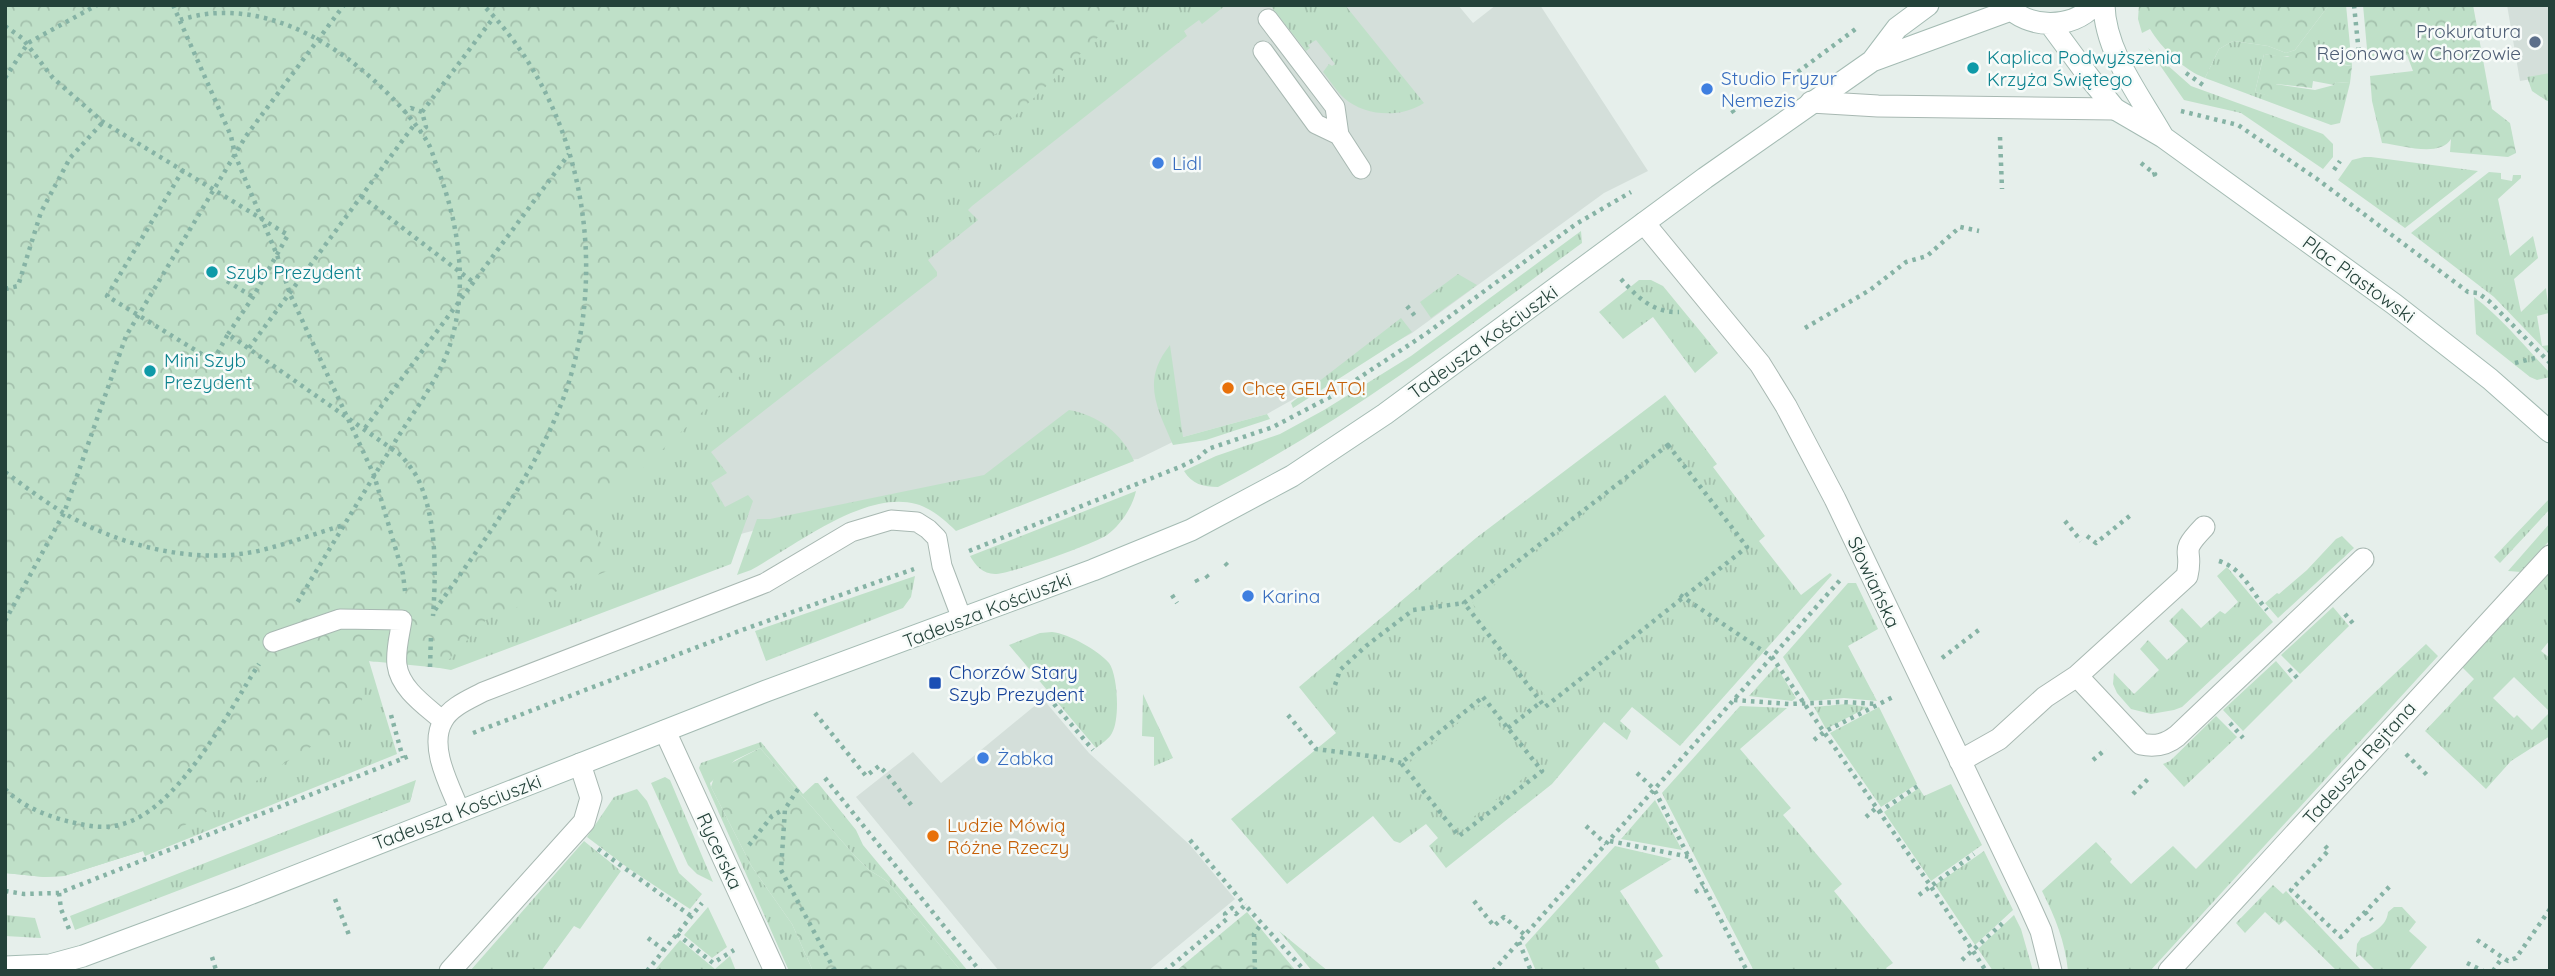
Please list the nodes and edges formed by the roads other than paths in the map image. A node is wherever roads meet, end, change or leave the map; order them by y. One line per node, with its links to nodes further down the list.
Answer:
1 (1928, 5): 8 (street, Tadeusza Kościuszki)
2 (2094, 5): 6 (street)
3 (2104, 5): 12 (street, Plac Piastowski)
4 (2008, 8): 6 (street); 8 (street, Tadeusza Kościuszki)
5 (1268, 19): 11 (lane)
6 (2050, 24): 10 (street, Plac Piastowski)
7 (1263, 51): 11 (lane)
8 (1872, 61): 9 (street, Tadeusza Kościuszki)
9 (1811, 102): 10 (street); 14 (street, Tadeusza Kościuszki)
10 (2115, 109): 12 (street, Plac Piastowski)
11 (1339, 135): 13 (lane)
12 (2162, 137): 15 (street, Plac Piastowski)
13 (1361, 169)
14 (1644, 223): 19 (street, Tadeusza Kościuszki); 24 (street, Słowiańska)
15 (2549, 431)
16 (2204, 527): 21 (street)
17 (2550, 556): 31 (street, Tadeusza Rejtana)
18 (2363, 558): 21 (street)
19 (962, 619): 22 (lane); 23 (street, Tadeusza Kościuszki)
20 (273, 642): 22 (lane)
21 (2077, 676): 24 (street)
22 (443, 720): 26 (lane)
23 (665, 731): 25 (street, Tadeusza Kościuszki); 29 (street, Rycerska)
24 (1960, 761): 30 (street, Słowiańska)
25 (580, 764): 26 (street, Tadeusza Kościuszki); 28 (street)
26 (460, 811): 27 (street, Tadeusza Kościuszki)
27 (5, 967)
28 (450, 971)
29 (775, 971)
30 (2051, 971)
31 (2169, 971)

